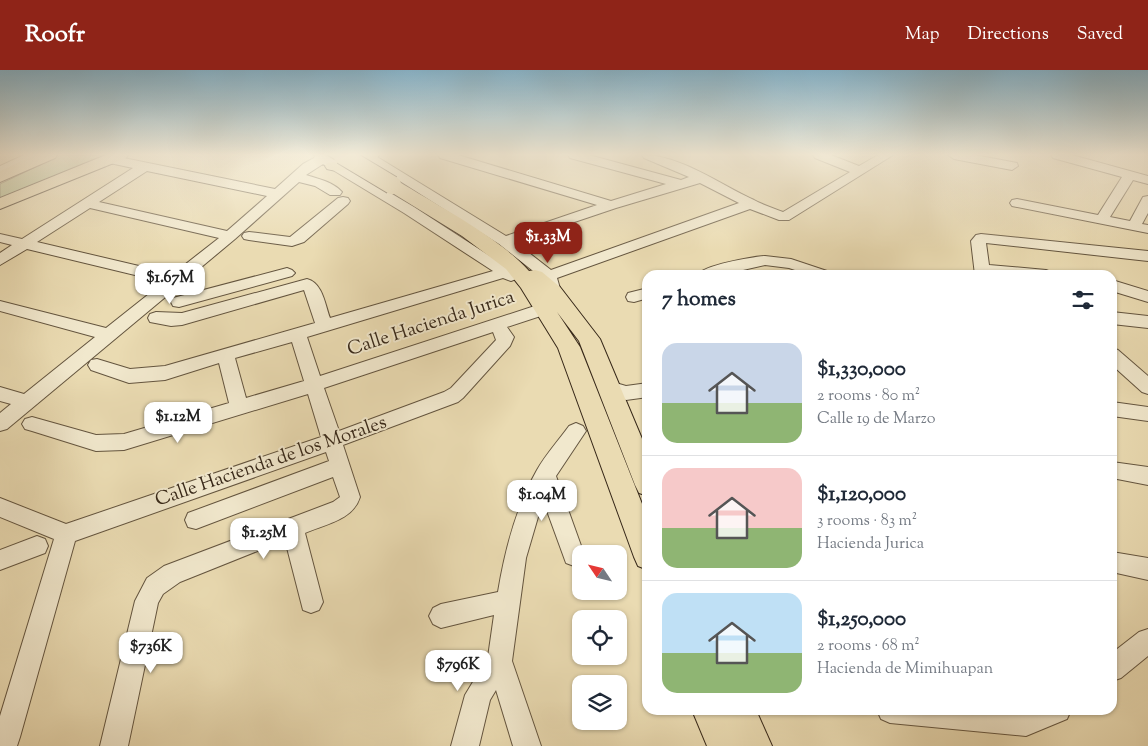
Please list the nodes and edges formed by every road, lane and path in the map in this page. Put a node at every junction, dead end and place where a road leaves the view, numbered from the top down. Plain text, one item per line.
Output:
1 (43, 187) edge
2 (113, 187) edge
3 (243, 187) edge
4 (286, 187) edge
5 (325, 187) edge
6 (381, 187) edge
7 (410, 187) edge
8 (414, 187) edge
9 (549, 187) edge
10 (673, 187) edge
11 (717, 187) edge
12 (834, 187) edge
13 (1123, 187) edge
14 (278, 194) junction
15 (1148, 200) edge
16 (88, 203) junction
17 (1017, 203) dead end
18 (0, 204) edge
19 (750, 204) junction
20 (611, 205) junction
21 (1102, 219) junction
22 (1141, 227) edge
23 (230, 236) junction
24 (249, 236) dead end
25 (0, 238) edge
26 (504, 241) junction
27 (24, 244) junction
28 (1148, 256) edge
29 (0, 260) edge
30 (512, 266) junction
31 (720, 270) edge
32 (812, 270) edge
33 (987, 270) edge
34 (287, 273) dead end
35 (177, 280) junction
36 (1117, 287) edge
37 (547, 293) junction
38 (243, 294) junction
39 (1148, 297) edge
40 (179, 302) dead end
41 (0, 306) edge
42 (156, 318) dead end
43 (1117, 319) edge
44 (1148, 322) edge
45 (496, 324) junction
46 (325, 327) junction
47 (1117, 330) edge
48 (1148, 333) edge
49 (109, 335) junction
50 (298, 335) junction
51 (226, 356) junction
52 (1117, 359) edge
53 (97, 365) dead end
54 (314, 386) junction
55 (1148, 387) edge
56 (609, 388) junction
57 (642, 391) edge
58 (0, 394) edge
59 (26, 402) junction
60 (239, 408) junction
61 (1117, 410) edge
62 (1148, 414) edge
63 (0, 424) edge
64 (32, 424) dead end
65 (576, 431) dead end
66 (331, 442) junction
67 (340, 466) junction
68 (1117, 471) edge
69 (642, 472) edge
70 (545, 475) junction
71 (1148, 476) edge
72 (0, 507) edge
73 (196, 520) dead end
74 (293, 529) junction
75 (66, 534) junction
76 (642, 541) edge
77 (37, 546) dead end
78 (572, 550) edge
79 (0, 560) edge
80 (1117, 563) edge
81 (1148, 569) edge
82 (508, 601) junction
83 (311, 602) dead end
84 (441, 616) dead end
85 (1148, 641) edge
86 (500, 661) junction
87 (1117, 665) edge
88 (711, 715) edge
89 (741, 715) edge
90 (942, 715) edge
91 (1046, 715) edge
92 (2, 746) edge
93 (114, 746) edge
94 (465, 746) edge
95 (527, 746) edge
96 (724, 746) edge
97 (755, 746) edge

1 - 18 main road
2 - 16 street
3 - 14 street
4 - 14 street
5 - 24 street
6 - 30 main road, bridge
7 - 30 main road
8 - 26 street
9 - 20 street
10 - 20 street
11 - 19 street
12 - 19 street
13 - 21 street
14 - 23 street
15 - 22 street
16 - 23 street
16 - 27 street
17 - 21 street
19 - 37 street, Calle Hacienda Jurica
20 - 26 street
21 - 22 street
23 - 35 street
25 - 27 street
26 - 37 street
27 - 29 street
27 - 35 street
28 - 33 street
30 - 37 main road
30 - 46 street
31 - 32 street
34 - 38 street
35 - 49 street
36 - 39 street
37 - 45 street, Calle Hacienda Jurica
37 - 56 main road
37 - 76 main road
38 - 40 street
38 - 42 street
38 - 46 street
41 - 49 street
43 - 44 street
45 - 54 street, Calle Hacienda Jurica
45 - 66 street, Calle Hacienda de los Morales
46 - 50 street
47 - 48 street
49 - 59 street
50 - 51 street
50 - 54 street
51 - 53 street
51 - 60 street
52 - 55 street
54 - 60 street, Calle Hacienda Jurica
54 - 66 street
56 - 57 street
56 - 69 main road
58 - 59 street
59 - 63 street
60 - 64 street, Calle Hacienda Jurica
61 - 62 street
65 - 70 street
66 - 67 street
66 - 75 street, Calle Hacienda de los Morales
67 - 73 street
67 - 74 street
68 - 71 street
70 - 78 street
70 - 82 street
72 - 75 street
74 - 83 street
74 - 93 street
75 - 92 street
77 - 79 street
80 - 81 street
82 - 84 street
82 - 86 street
85 - 87 street
86 - 94 street
86 - 95 street
88 - 96 main road
89 - 97 main road
90 - 91 street

